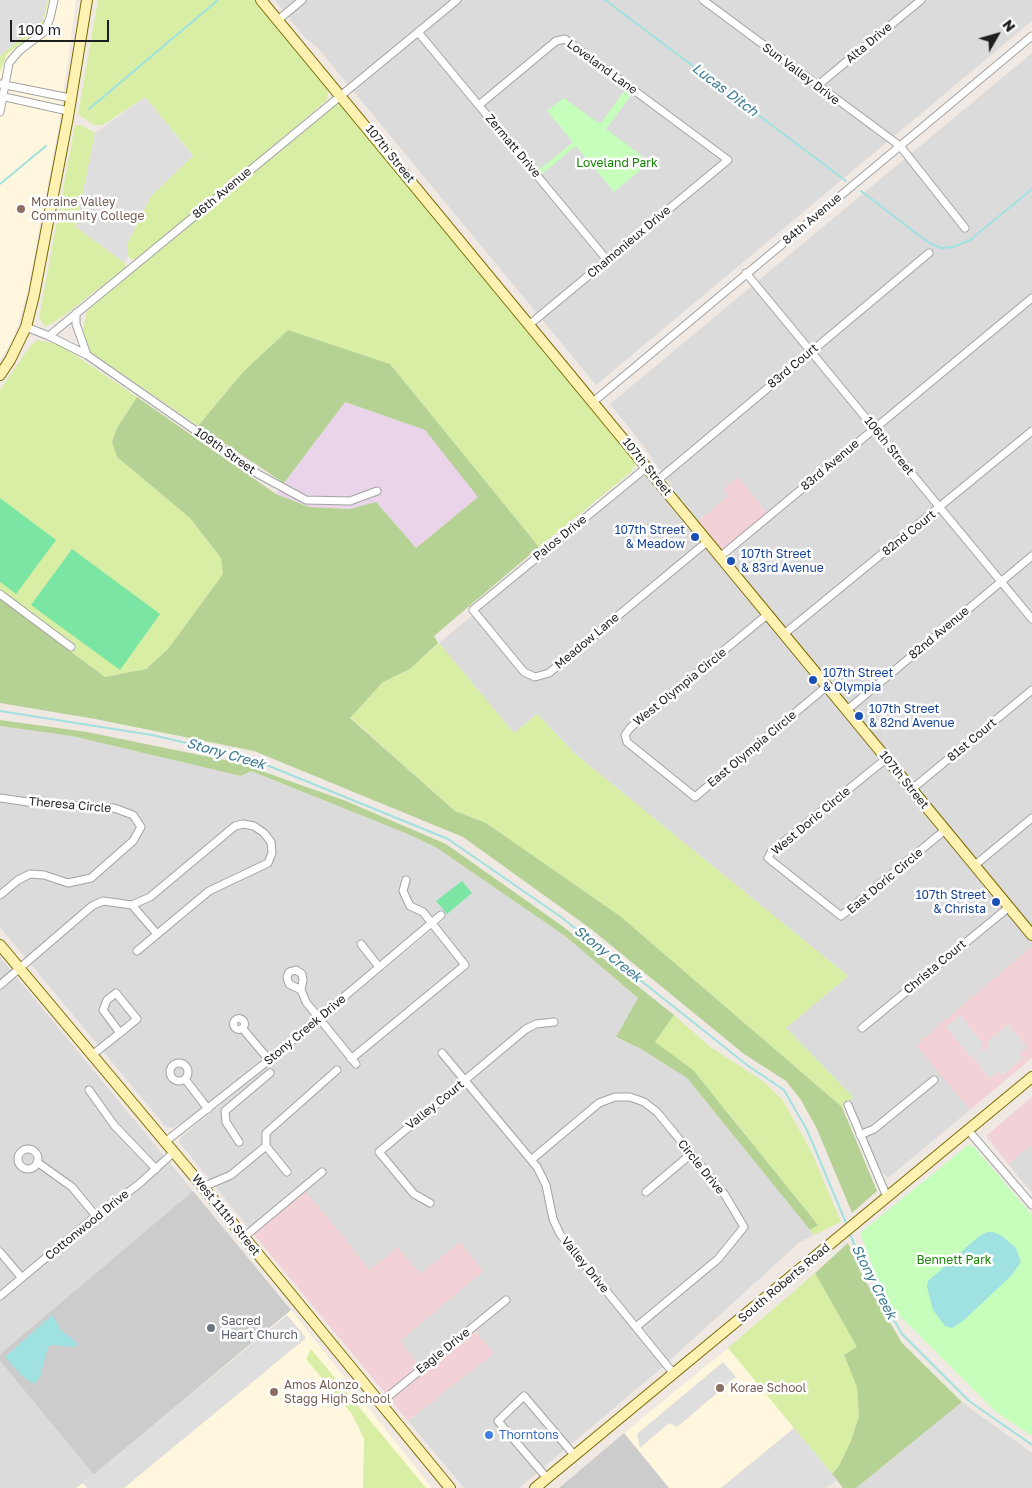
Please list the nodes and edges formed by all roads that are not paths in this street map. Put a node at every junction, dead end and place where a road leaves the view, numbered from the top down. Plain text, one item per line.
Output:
1 (54, 0) edge
2 (87, 0) edge
3 (261, 0) edge
4 (302, 0) edge
5 (457, 0) edge
6 (702, 0) edge
7 (921, 0) edge
8 (278, 20) junction
9 (418, 32) junction
10 (1032, 36) edge
11 (3, 85) edge
12 (817, 86) junction
13 (341, 95) junction
14 (1, 97) edge
15 (70, 98) junction
16 (479, 105) junction
17 (68, 111) junction
18 (0, 112) edge
19 (900, 146) junction
20 (728, 160) joint
21 (965, 228) dead end
22 (929, 253) dead end
23 (608, 260) junction
24 (746, 273) junction
25 (1030, 302) edge
26 (76, 314) junction
27 (530, 324) junction
28 (26, 327) junction
29 (49, 336) junction
30 (810, 351) junction
31 (87, 355) junction
32 (0, 375) edge
33 (593, 402) junction
34 (875, 428) junction
35 (1032, 431) edge
36 (647, 467) junction
37 (658, 480) junction
38 (377, 490) dead end
39 (940, 508) junction
40 (708, 541) junction
41 (721, 556) junction
42 (1032, 556) edge
43 (1000, 582) junction
44 (0, 594) edge
45 (473, 610) joint
46 (768, 614) junction
47 (1032, 619) edge
48 (784, 634) junction
49 (71, 648) dead end
50 (827, 686) junction
51 (1032, 690) edge
52 (847, 710) junction
53 (886, 758) junction
54 (652, 764) joint
55 (912, 789) junction
56 (0, 798) edge
57 (1032, 818) edge
58 (945, 830) junction
59 (975, 865) junction
60 (406, 880) dead end
61 (799, 884) joint
62 (0, 895) edge
63 (132, 904) junction
64 (1009, 907) junction
65 (441, 915) dead end
66 (431, 924) junction
67 (157, 934) junction
68 (1032, 935) edge
69 (362, 944) dead end
70 (0, 945) edge
71 (137, 951) dead end
72 (379, 967) junction
73 (20, 969) junction
74 (0, 985) edge
75 (301, 990) dead end
76 (318, 1018) junction
77 (554, 1022) dead end
78 (862, 1028) dead end
79 (243, 1029) dead end
80 (120, 1033) junction
81 (442, 1053) dead end
82 (92, 1055) junction
83 (269, 1060) junction
84 (337, 1070) dead end
85 (270, 1073) dead end
86 (1032, 1077) edge
87 (185, 1079) dead end
88 (934, 1080) dead end
89 (465, 1081) junction
90 (240, 1084) junction
91 (89, 1090) dead end
92 (246, 1092) junction
93 (848, 1105) dead end
94 (208, 1109) junction
95 (968, 1130) junction
96 (860, 1135) junction
97 (165, 1142) junction
98 (239, 1142) dead end
99 (266, 1146) junction
100 (174, 1152) junction
101 (691, 1154) junction
102 (531, 1160) junction
103 (37, 1162) dead end
104 (156, 1170) junction
105 (288, 1172) dead end
106 (322, 1172) dead end
107 (203, 1187) junction
108 (646, 1192) dead end
109 (887, 1197) junction
110 (430, 1203) dead end
111 (1032, 1205) edge
112 (96, 1216) junction
113 (244, 1237) junction
114 (0, 1252) edge
115 (22, 1278) junction
116 (0, 1296) edge
117 (506, 1300) dead end
118 (636, 1327) junction
119 (674, 1374) junction
120 (380, 1403) junction
121 (575, 1456) junction
122 (547, 1478) junction
123 (450, 1488) edge
124 (535, 1488) edge

1 - 11 street
2 - 15 street
3 - 8 street, 107th Street
4 - 8 street
5 - 9 street, 86th Avenue
6 - 12 street, Sun Valley Drive
7 - 12 street, Alta Drive
8 - 13 street, 107th Street
9 - 13 street, 86th Avenue
9 - 16 street, Zermatt Drive
10 - 19 street, 84th Avenue
11 - 14 street
11 - 15 street
12 - 19 street, Sun Valley Drive
13 - 26 street, 86th Avenue
13 - 27 street, 107th Street
14 - 17 street
14 - 18 street
15 - 17 street
16 - 20 street, Loveland Lane
16 - 23 street, Zermatt Drive
17 - 28 street
19 - 21 street, Sun Valley Drive
19 - 24 street, 84th Avenue
20 - 23 street, Chamonieux Drive
22 - 30 street, 83rd Court
23 - 27 street, Chamonieux Drive
24 - 30 street, 106th Street
24 - 33 street, 84th Avenue
25 - 34 street, 83rd Avenue
26 - 29 street, 86th Avenue
26 - 31 street
27 - 33 street, 107th Street
28 - 29 street
28 - 32 street
29 - 31 street, 109th Street
30 - 34 street, 106th Street
30 - 37 street, 83rd Court
31 - 38 street, 109th Street
33 - 36 street, 107th Street
34 - 39 street, 106th Street
34 - 41 street, 83rd Avenue
35 - 39 street, 82nd Court
36 - 37 street, 107th Street
36 - 45 street, Palos Drive
37 - 40 street, 107th Street
39 - 43 street, 106th Street
39 - 48 street, 82nd Court
40 - 41 street, 107th Street
40 - 45 street, Meadow Lane
41 - 46 street, 107th Street
42 - 43 street, 82nd Avenue
43 - 47 street, 106th Street
43 - 52 street, 82nd Avenue
44 - 49 street
46 - 48 street, 107th Street
46 - 54 street, West Olympia Circle
48 - 50 street, 107th Street
50 - 52 street, 107th Street
50 - 54 street, East Olympia Circle
51 - 55 street, 81st Court
52 - 53 street, 107th Street
53 - 55 street, 107th Street
53 - 61 street, West Doric Circle
55 - 58 street, 107th Street
56 - 62 street, Theresa Circle
57 - 59 street
58 - 59 street, 107th Street
58 - 61 street, East Doric Circle
59 - 64 street, 107th Street
60 - 66 street
63 - 67 street
63 - 67 street
63 - 73 street
64 - 68 street, 107th Street
64 - 78 street, Christa Court
65 - 66 street, Stony Creek Drive
66 - 72 street, Stony Creek Drive
66 - 76 street
67 - 71 street
69 - 72 street
70 - 73 street, West 111th Street
72 - 76 street, Stony Creek Drive
73 - 74 street
73 - 82 street, West 111th Street
75 - 76 street
76 - 83 street, Stony Creek Drive
77 - 89 street, Valley Court
79 - 83 street
80 - 80 street
80 - 82 street
81 - 89 street, Valley Drive
82 - 97 street, West 111th Street
83 - 90 street, Stony Creek Drive
84 - 99 street
85 - 92 street
86 - 95 street, South Roberts Road
87 - 94 street
88 - 96 street
89 - 102 street, Valley Drive
89 - 110 street, Valley Court
90 - 92 street
90 - 94 street, Stony Creek Drive
91 - 104 street
92 - 98 street
93 - 96 street
94 - 97 street, Stony Creek Drive
95 - 109 street, South Roberts Road
95 - 111 street
96 - 109 street
97 - 100 street, West 111th Street
99 - 105 street
99 - 107 street
100 - 104 street, Cottonwood Drive
100 - 107 street, West 111th Street
101 - 102 street, Circle Drive
101 - 108 street
101 - 118 street, Circle Drive
102 - 118 street, Valley Drive
103 - 112 street
104 - 112 street, Cottonwood Drive
106 - 113 street
107 - 113 street, West 111th Street
109 - 119 street, South Roberts Road
112 - 115 street, Cottonwood Drive
113 - 120 street, West 111th Street
114 - 115 street
115 - 116 street, Cottonwood Drive
117 - 120 street, Eagle Drive
118 - 119 street, Valley Drive
119 - 121 street, South Roberts Road
120 - 123 street, West 111th Street
121 - 122 street, South Roberts Road
121 - 122 street
122 - 124 street, South Roberts Road

